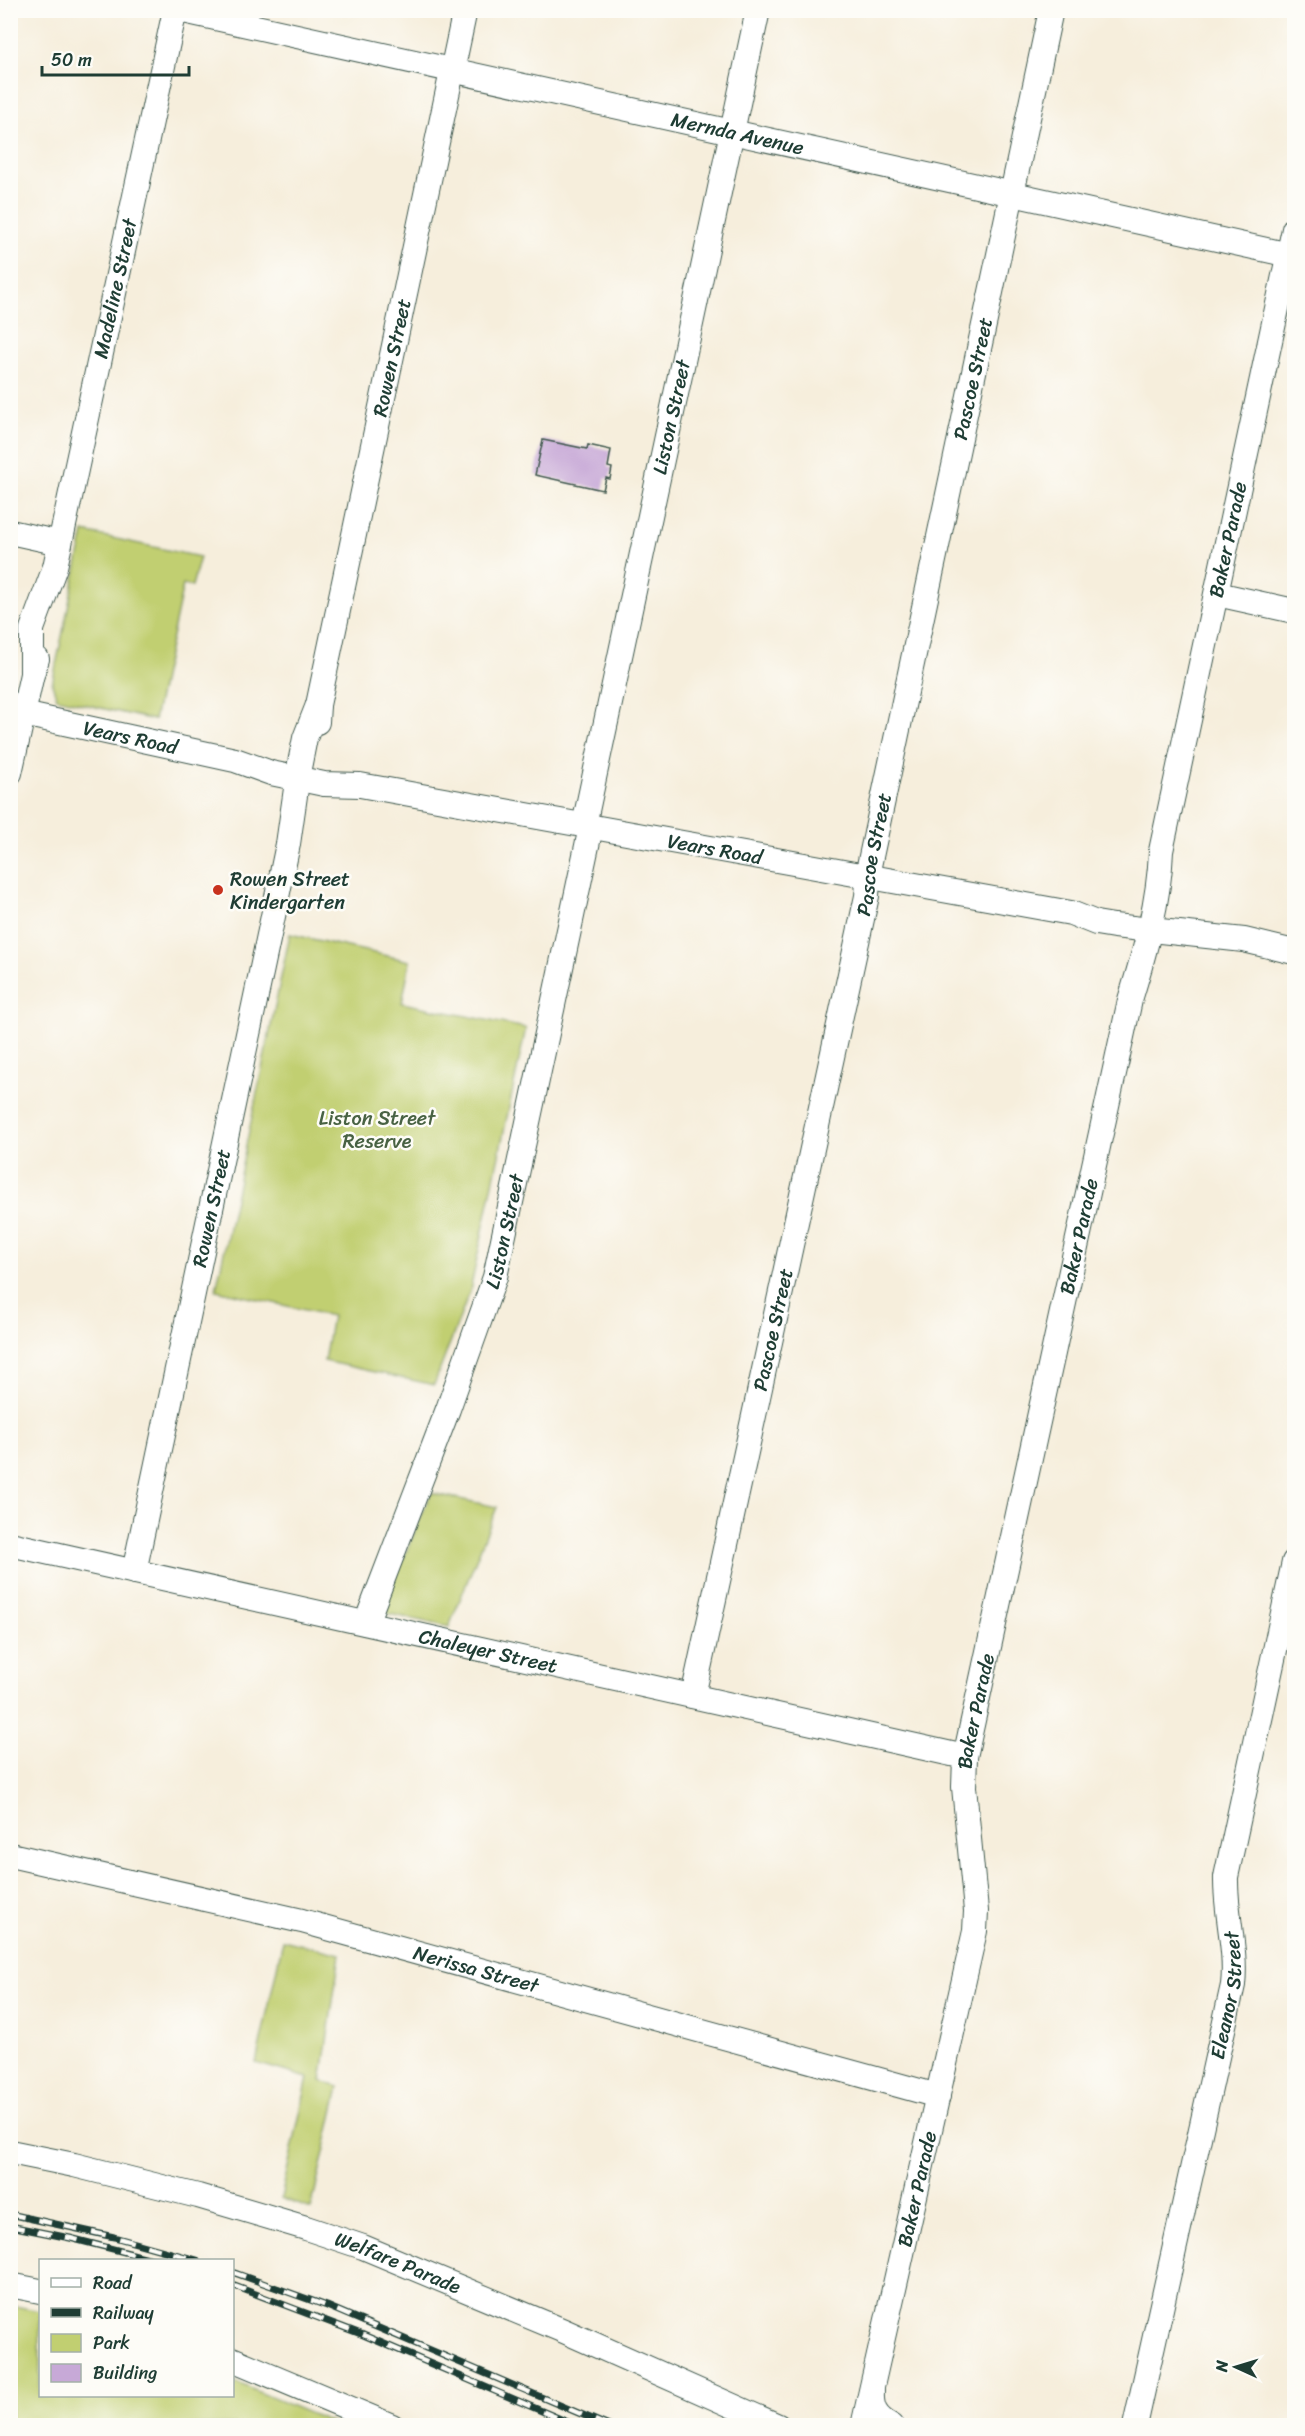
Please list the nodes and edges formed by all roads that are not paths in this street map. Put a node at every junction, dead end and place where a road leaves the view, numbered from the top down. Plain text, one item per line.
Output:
1 (177, 10) edge
2 (465, 10) edge
3 (758, 10) edge
4 (1051, 10) edge
5 (452, 71) junction
6 (732, 132) junction
7 (1012, 193) junction
8 (1294, 230) edge
9 (1292, 255) edge
10 (10, 532) edge
11 (60, 543) junction
12 (1217, 594) junction
13 (1294, 611) edge
14 (23, 714) junction
15 (10, 773) edge
16 (303, 774) junction
17 (588, 826) junction
18 (869, 876) junction
19 (1146, 922) junction
20 (1294, 952) edge
21 (10, 1544) edge
22 (1294, 1562) edge
23 (134, 1572) junction
24 (366, 1623) junction
25 (693, 1696) junction
26 (965, 1757) junction
27 (10, 1855) edge
28 (938, 2096) junction
29 (10, 2152) edge
30 (10, 2285) edge
31 (39, 2291) edge
32 (234, 2360) edge
33 (872, 2387) junction
34 (773, 2423) edge
35 (392, 2426) edge
36 (792, 2426) edge
37 (863, 2426) edge
38 (892, 2426) edge
39 (1135, 2426) edge

1 - 5 street, Mernda Avenue
1 - 11 street, Madeline Street
2 - 5 street, Rowen Street
3 - 6 street, Liston Street
4 - 7 street, Pascoe Street
5 - 6 street, Mernda Avenue
5 - 16 street, Rowen Street
6 - 7 street, Mernda Avenue
6 - 17 street, Liston Street
7 - 9 street, Mernda Avenue
7 - 18 street, Pascoe Street
8 - 9 street, Baker Parade
9 - 12 street, Baker Parade
10 - 11 street
11 - 14 street, Madeline Street
12 - 13 street
12 - 19 street, Baker Parade
14 - 15 street, Madeline Street
14 - 16 street, Vears Road
16 - 17 street, Vears Road
16 - 23 street, Rowen Street
17 - 18 street, Vears Road
17 - 24 street, Liston Street
18 - 19 street, Vears Road
18 - 25 street, Pascoe Street
19 - 20 street, Vears Road
19 - 26 street, Baker Parade
21 - 23 street, Chaleyer Street
22 - 39 street, Eleanor Street
23 - 24 street, Chaleyer Street
24 - 25 street, Chaleyer Street
25 - 26 street, Chaleyer Street
26 - 28 street, Baker Parade
27 - 28 street, Nerissa Street
28 - 33 street, Baker Parade
29 - 34 street, Welfare Parade
30 - 31 street
32 - 35 street
33 - 37 street, Baker Parade
33 - 38 street
34 - 36 street, Welfare Parade

